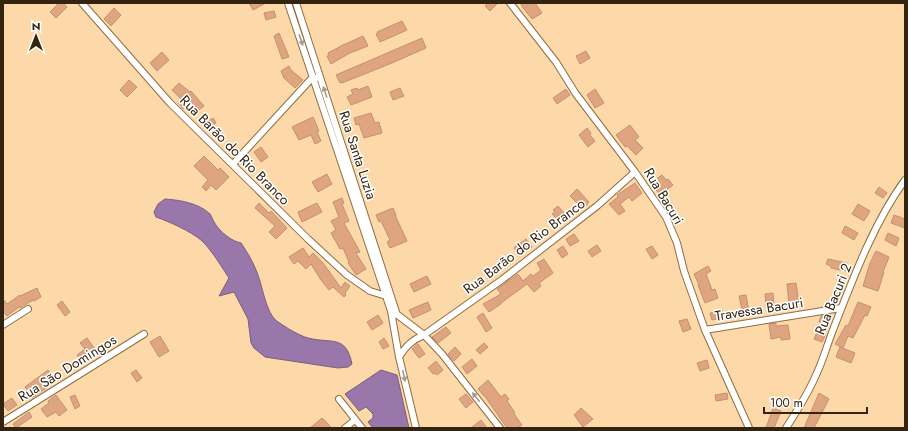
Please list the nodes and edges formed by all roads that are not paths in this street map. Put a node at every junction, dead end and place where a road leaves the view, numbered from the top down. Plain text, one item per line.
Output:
1 (82, 3) edge
2 (288, 3) edge
3 (296, 3) edge
4 (510, 3) edge
5 (313, 77) junction
6 (320, 79) junction
7 (233, 164) junction
8 (636, 172) junction
9 (905, 180) edge
10 (386, 296) junction
11 (841, 308) junction
12 (28, 309) dead end
13 (391, 311) junction
14 (398, 315) junction
15 (3, 325) edge
16 (705, 330) junction
17 (144, 334) dead end
18 (424, 335) junction
19 (399, 357) junction
20 (339, 400) dead end
21 (355, 420) junction
22 (3, 421) edge
23 (9, 428) edge
24 (345, 428) edge
25 (362, 428) edge
26 (416, 428) edge
27 (500, 428) edge
28 (749, 428) edge
29 (786, 428) edge

1 - 7 street, Rua Barão do Rio Branco
2 -> 5 street, Rua Santa Luzia
3 - 6 street, Rua Santa Luzia
4 - 8 street, Rua Bacuri
5 - 6 street
5 - 7 street
5 - 10 street, Rua Santa Luzia
14 -> 6 street, Rua Santa Luzia
7 - 10 street, Rua Barão do Rio Branco
8 - 16 street, Rua Bacuri
8 - 18 street, Rua Barão do Rio Branco
9 - 11 street, Rua Bacuri 2
10 - 13 street, Rua Santa Luzia
11 - 16 street, Travessa Bacuri
11 - 29 street, Rua Bacuri 2
12 - 15 street
13 - 14 street
13 - 19 street, Rua Santa Luzia
14 - 18 street
16 - 28 street, Rua Bacuri
17 - 22 street, Rua São Domingos
18 - 19 street, Rua Barão do Rio Branco
27 -> 18 street
19 -> 26 street, Rua Santa Luzia
20 - 21 street
21 - 24 street
21 - 25 street
22 - 23 street

